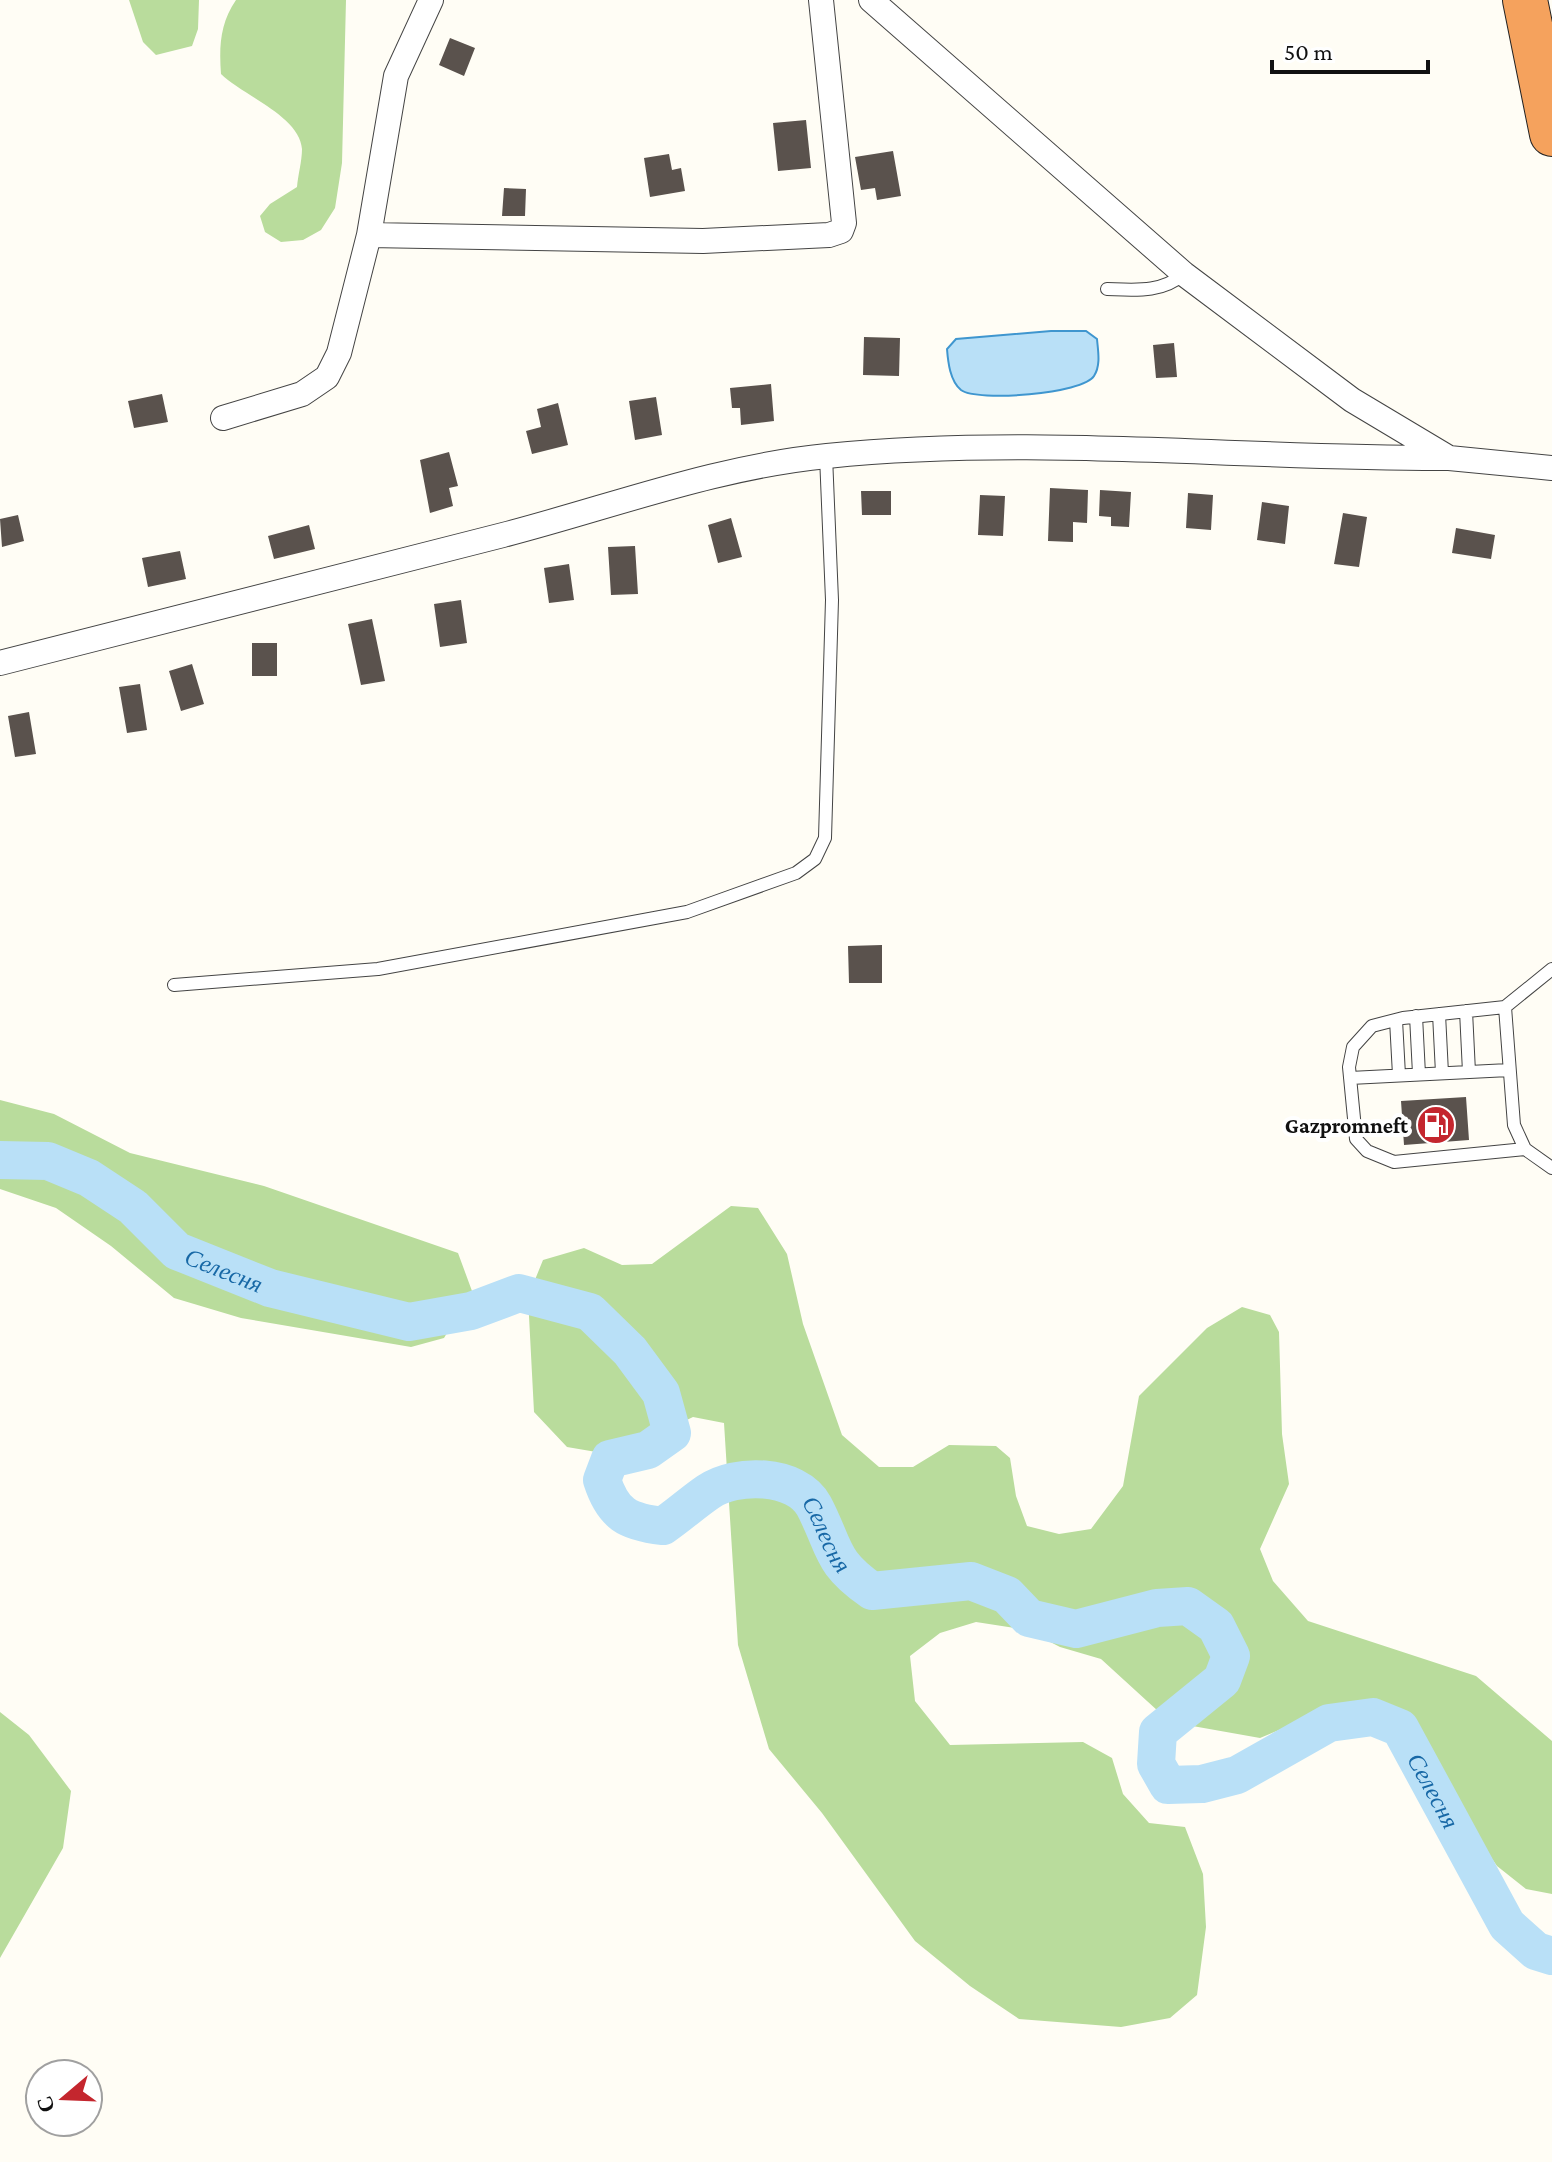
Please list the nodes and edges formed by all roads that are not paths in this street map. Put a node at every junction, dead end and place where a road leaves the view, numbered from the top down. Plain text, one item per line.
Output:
1 (431, 0) edge
2 (821, 0) edge
3 (871, 0) edge
4 (1525, 0) edge
5 (1552, 134) edge
6 (369, 235) junction
7 (1184, 274) junction
8 (1107, 289) dead end
9 (223, 418) dead end
10 (826, 456) junction
11 (1449, 458) junction
12 (1552, 468) edge
13 (0, 663) edge
14 (1552, 969) edge
15 (174, 985) dead end
16 (1505, 1007) junction
17 (1466, 1011) junction
18 (1439, 1014) junction
19 (1416, 1016) junction
20 (1396, 1020) junction
21 (1509, 1070) junction
22 (1469, 1072) junction
23 (1442, 1073) junction
24 (1419, 1074) junction
25 (1399, 1075) junction
26 (1350, 1078) junction
27 (1525, 1149) junction
28 (1552, 1168) edge

1 - 6 street
2 - 6 street
3 - 7 street
4 - 5 highway
6 - 9 street
7 - 8 lane
7 - 11 street
10 - 11 street
10 - 13 street
10 - 15 lane
11 - 12 street
14 - 16 lane
16 - 17 lane
16 - 21 lane
17 - 18 lane
17 - 22 lane
18 - 19 lane
18 - 23 lane
19 - 20 lane
19 - 24 lane
20 - 25 lane
20 - 26 lane
21 - 22 lane
21 - 27 lane
22 - 23 lane
23 - 24 lane
24 - 25 lane
25 - 26 lane
26 - 27 lane
27 - 28 lane

